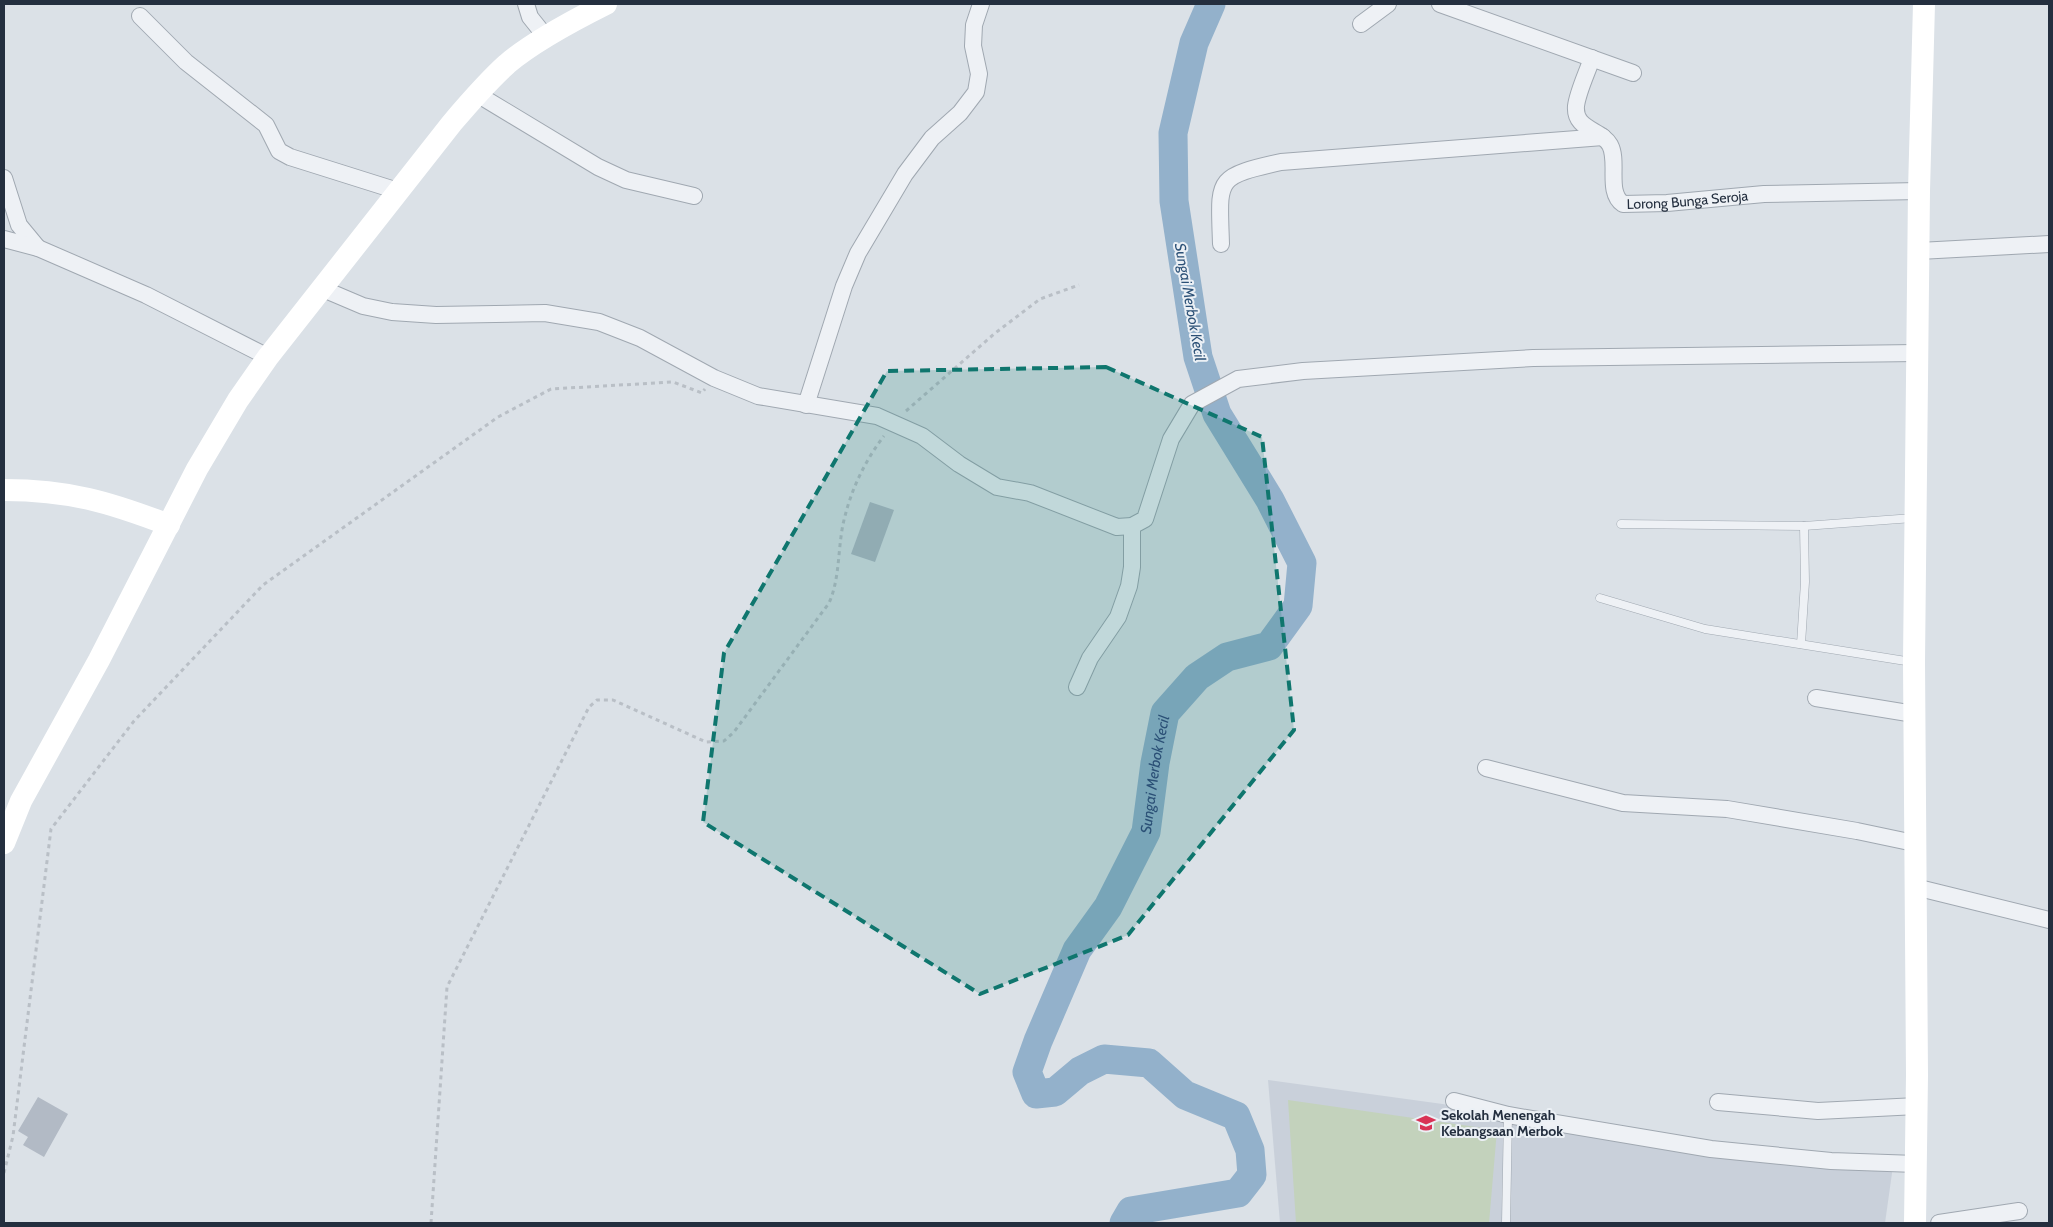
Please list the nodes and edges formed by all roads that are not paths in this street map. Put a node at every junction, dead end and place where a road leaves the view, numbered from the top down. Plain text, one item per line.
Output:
1 (526, 4) edge
2 (606, 4) edge
3 (981, 4) edge
4 (1388, 4) edge
5 (1440, 4) edge
6 (1924, 4) edge
7 (140, 16) dead end
8 (1361, 24) dead end
9 (546, 37) junction
10 (1592, 58) junction
11 (1633, 73) dead end
12 (477, 94) junction
13 (1603, 137) junction
14 (4, 178) edge
15 (398, 191) junction
16 (1919, 191) junction
17 (694, 196) dead end
18 (4, 239) edge
19 (1221, 244) dead end
20 (2049, 244) edge
21 (38, 248) junction
22 (1918, 251) junction
23 (323, 289) junction
24 (1917, 353) junction
25 (268, 357) junction
26 (806, 405) junction
27 (4, 490) edge
28 (1916, 518) junction
29 (1621, 524) dead end
30 (169, 525) junction
31 (1132, 526) junction
32 (1804, 526) junction
33 (1600, 598) dead end
34 (1801, 644) junction
35 (1914, 662) junction
36 (1077, 688) dead end
37 (1816, 698) dead end
38 (1914, 714) junction
39 (1486, 768) dead end
40 (4, 843) edge
41 (1914, 843) junction
42 (1915, 887) junction
43 (2049, 920) edge
44 (1454, 1101) dead end
45 (1718, 1102) dead end
46 (1917, 1106) junction
47 (1508, 1115) junction
48 (1916, 1164) junction
49 (2019, 1211) dead end
50 (1506, 1223) edge
51 (1915, 1223) edge
52 (1939, 1223) edge

1 - 9 street
2 - 9 street
3 - 26 street
4 - 8 street
5 - 10 street
6 - 16 street
7 - 15 street
9 - 12 street
10 - 11 street
10 - 13 street
12 - 15 street
12 - 17 street
13 - 16 street, Lorong Bunga Seroja
13 - 19 street
14 - 21 street
15 - 23 street
16 - 22 street
18 - 21 street
20 - 22 street
21 - 25 street
22 - 24 street
23 - 25 street
23 - 26 street
24 - 28 street
24 - 31 street
25 - 30 street
26 - 31 street
27 - 30 street
28 - 32 lane
28 - 35 street
29 - 32 lane
30 - 40 street
31 - 36 street
32 - 34 lane
33 - 34 lane
34 - 35 lane
35 - 38 street
37 - 38 street
38 - 41 street
39 - 41 street
41 - 42 street
42 - 43 street
42 - 46 street
44 - 47 street
45 - 46 street
46 - 48 street
47 - 48 street
47 - 50 lane
48 - 51 street
49 - 52 street

